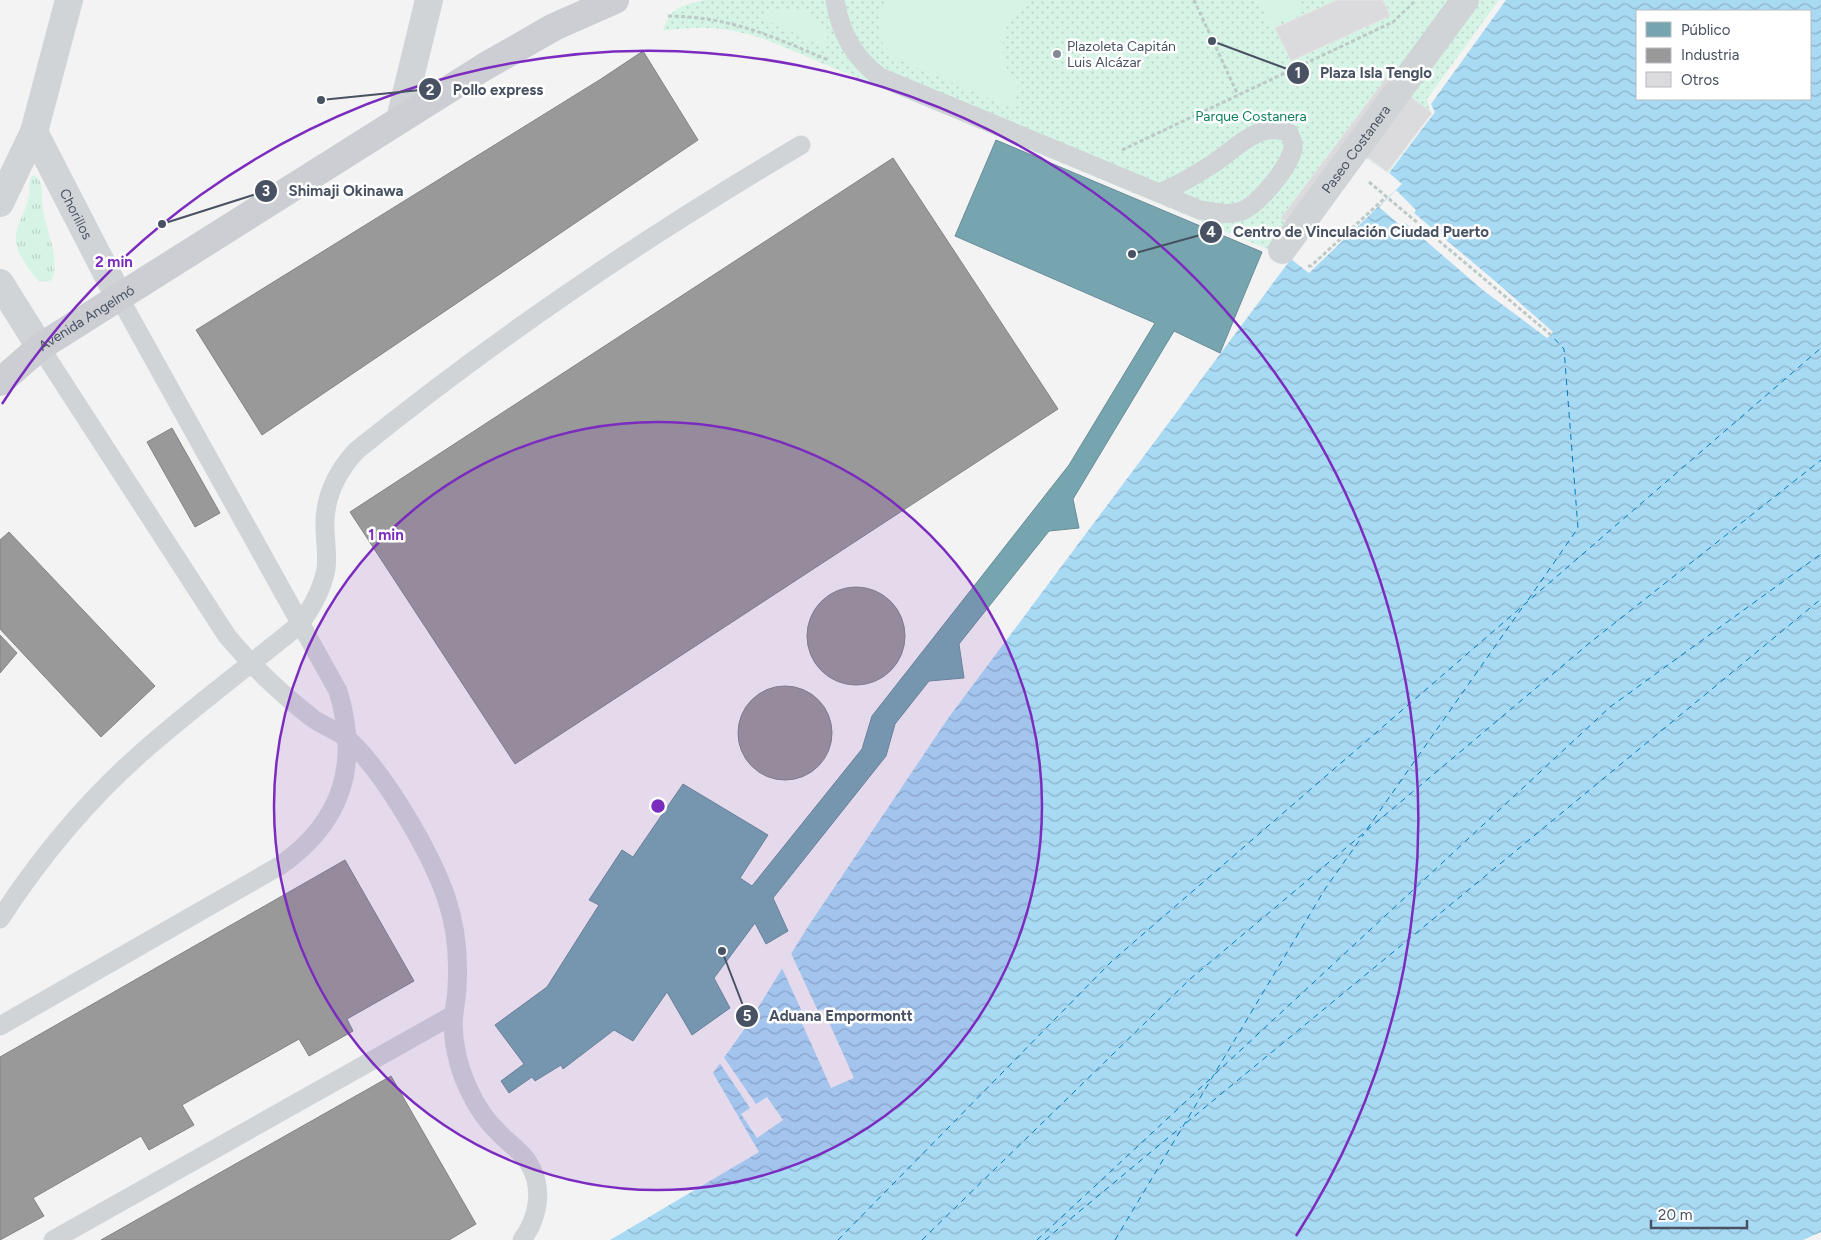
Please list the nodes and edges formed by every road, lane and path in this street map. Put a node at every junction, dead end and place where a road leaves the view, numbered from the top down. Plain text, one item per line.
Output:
1 (69, 0) edge
2 (429, 0) edge
3 (615, 0) edge
4 (834, 0) edge
5 (1194, 0) edge
6 (1416, 0) edge
7 (1466, 0) edge
8 (1238, 95) junction
9 (400, 119) junction
10 (34, 132) junction
11 (800, 145) dead end
12 (1090, 164) junction
13 (1364, 178) dead end
14 (1159, 193) junction
15 (0, 203) edge
16 (1282, 250) dead end
17 (0, 283) edge
18 (119, 297) junction
19 (1551, 335) dead end
20 (40, 347) junction
21 (0, 382) edge
22 (299, 624) junction
23 (251, 664) junction
24 (349, 740) junction
25 (0, 919) edge
26 (453, 1015) junction
27 (0, 1026) edge
28 (53, 1240) edge
29 (522, 1240) edge

1 - 10 street
2 - 9 street
3 - 9 main road, Avenida Angelmó
4 - 12 lane
5 - 8 path
6 - 8 path
7 - 16 street, Paseo Costanera
8 - 12 path
9 - 18 main road, Avenida Angelmó
10 - 15 street
10 - 18 street, Chorillos
11 - 22 lane
12 - 14 lane
13 - 19 path
14 - 14 lane
17 - 20 street
18 - 20 main road, Avenida Angelmó
18 - 22 lane
20 - 21 main road, Avenida Angelmó
20 - 23 lane
22 - 23 lane
22 - 24 lane
23 - 24 lane
23 - 25 lane
24 - 26 lane
24 - 27 lane
26 - 28 lane
26 - 29 lane

